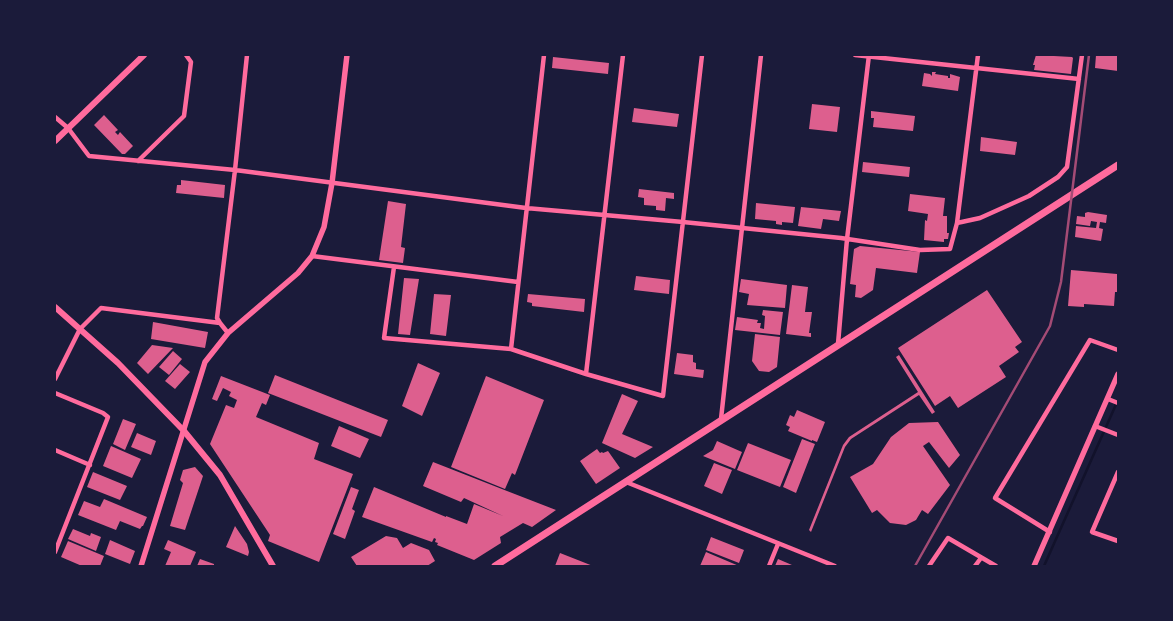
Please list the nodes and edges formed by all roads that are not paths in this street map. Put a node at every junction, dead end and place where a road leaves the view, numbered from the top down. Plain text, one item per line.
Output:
1 (144, 55) edge
2 (186, 55) edge
3 (247, 55) edge
4 (347, 55) edge
5 (544, 55) edge
6 (623, 55) edge
7 (702, 55) edge
8 (761, 55) edge
9 (855, 55) edge
10 (978, 55) edge
11 (1082, 55) edge
12 (869, 56) edge
13 (976, 69) junction
14 (1080, 79) junction
15 (55, 117) edge
16 (68, 128) junction
17 (55, 140) edge
18 (138, 161) junction
19 (1118, 165) edge
20 (235, 170) junction
21 (332, 183) junction
22 (526, 208) junction
23 (604, 215) junction
24 (683, 222) junction
25 (957, 223) junction
26 (742, 228) junction
27 (847, 239) junction
28 (312, 256) junction
29 (394, 267) junction
30 (518, 282) junction
31 (55, 307) edge
32 (220, 323) junction
33 (80, 329) junction
34 (228, 333) junction
35 (838, 344) junction
36 (511, 349) junction
37 (1118, 350) edge
38 (586, 374) junction
39 (1118, 374) edge
40 (55, 379) edge
41 (55, 393) edge
42 (1113, 401) edge
43 (721, 419) junction
44 (1098, 427) junction
45 (184, 431) junction
46 (1118, 435) edge
47 (55, 450) edge
48 (90, 465) junction
49 (1118, 472) edge
50 (626, 482) junction
51 (1115, 486) edge
52 (1050, 532) junction
53 (1118, 541) edge
54 (778, 544) junction
55 (55, 552) edge
56 (981, 558) junction
57 (141, 566) edge
58 (273, 566) edge
59 (495, 566) edge
60 (769, 566) edge
61 (834, 566) edge
62 (929, 566) edge
63 (975, 566) edge
64 (996, 566) edge
65 (1034, 566) edge

1 - 16 main road
2 - 18 street
3 - 20 street
4 - 21 street
5 - 22 street
6 - 23 street
7 - 24 street
8 - 26 street
9 - 12 street
10 - 13 street
11 - 14 street
12 - 13 street
12 - 27 street
13 - 14 street
13 - 25 street
14 - 25 street
15 - 16 street
16 - 17 main road
16 - 18 street
18 - 20 street
19 - 35 highway
20 - 21 street
20 - 32 street
21 - 22 street
21 - 28 street
22 - 23 street
22 - 30 street
23 - 24 street
23 - 38 street
24 - 26 street
24 - 38 street
25 - 27 street
26 - 27 street
26 - 43 street
27 - 35 street
28 - 29 street
28 - 34 street
29 - 30 street
29 - 36 street
30 - 36 street
31 - 33 main road
32 - 33 street
32 - 34 street
33 - 40 street
33 - 45 main road
34 - 45 street
35 - 43 highway
36 - 38 street
37 - 52 street
39 - 42 street
41 - 48 street
42 - 44 street
43 - 50 highway
44 - 46 street
44 - 52 street
45 - 57 street
45 - 58 main road
47 - 48 street
48 - 55 street
49 - 51 street
50 - 54 street
50 - 59 highway
51 - 53 street
52 - 65 street
54 - 60 street
54 - 61 street
56 - 62 street
56 - 63 street
56 - 64 street

